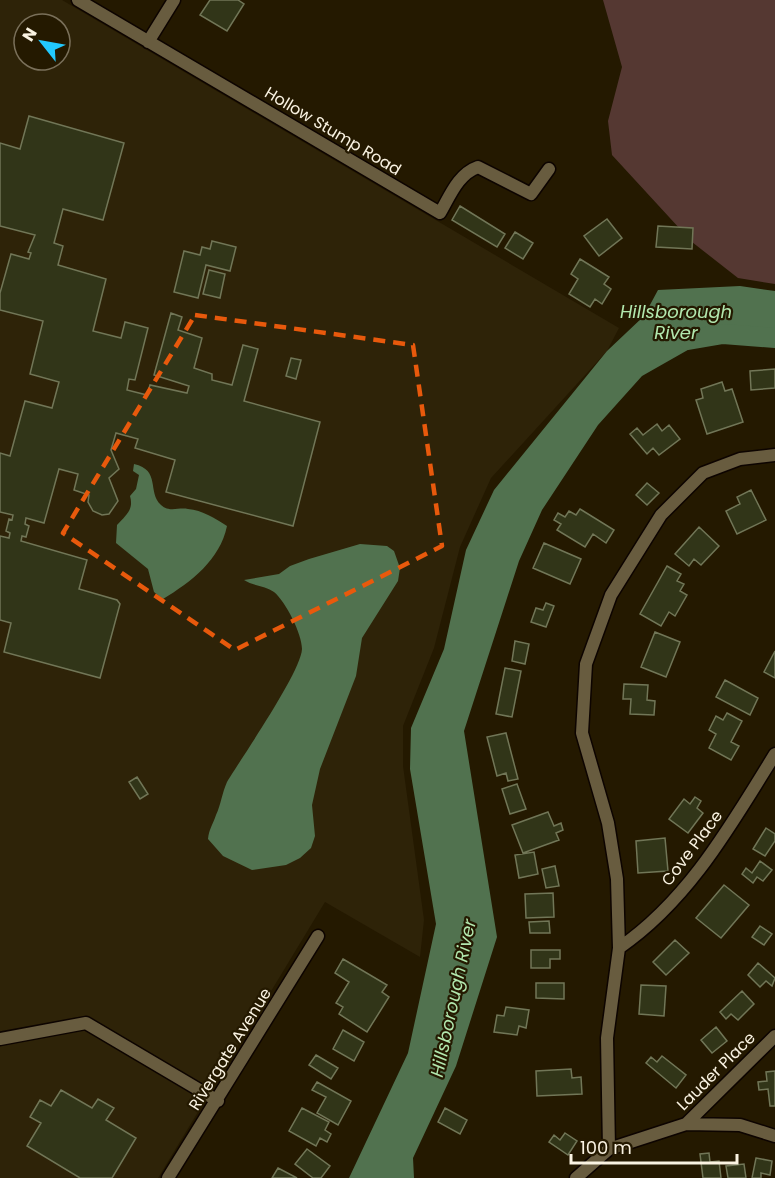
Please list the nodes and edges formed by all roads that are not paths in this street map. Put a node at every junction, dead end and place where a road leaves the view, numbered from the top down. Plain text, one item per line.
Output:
1 (78, 0) edge
2 (174, 0) edge
3 (148, 42) junction
4 (549, 169) dead end
5 (775, 455) edge
6 (775, 754) edge
7 (318, 936) dead end
8 (619, 948) junction
9 (775, 1036) edge
10 (0, 1040) edge
11 (218, 1101) junction
12 (686, 1124) junction
13 (775, 1136) edge
14 (609, 1149) junction
15 (168, 1178) edge
16 (576, 1178) edge

1 - 3 street, Hollow Stump Road
2 - 3 street
3 - 4 street, Hollow Stump Road
5 - 8 street
6 - 8 street, Cove Place
7 - 11 street, Rivergate Avenue
8 - 14 street
9 - 12 street, Lauder Place
10 - 11 street
11 - 15 street, Rivergate Avenue
12 - 13 street
12 - 14 street, Lauder Place
14 - 16 street

